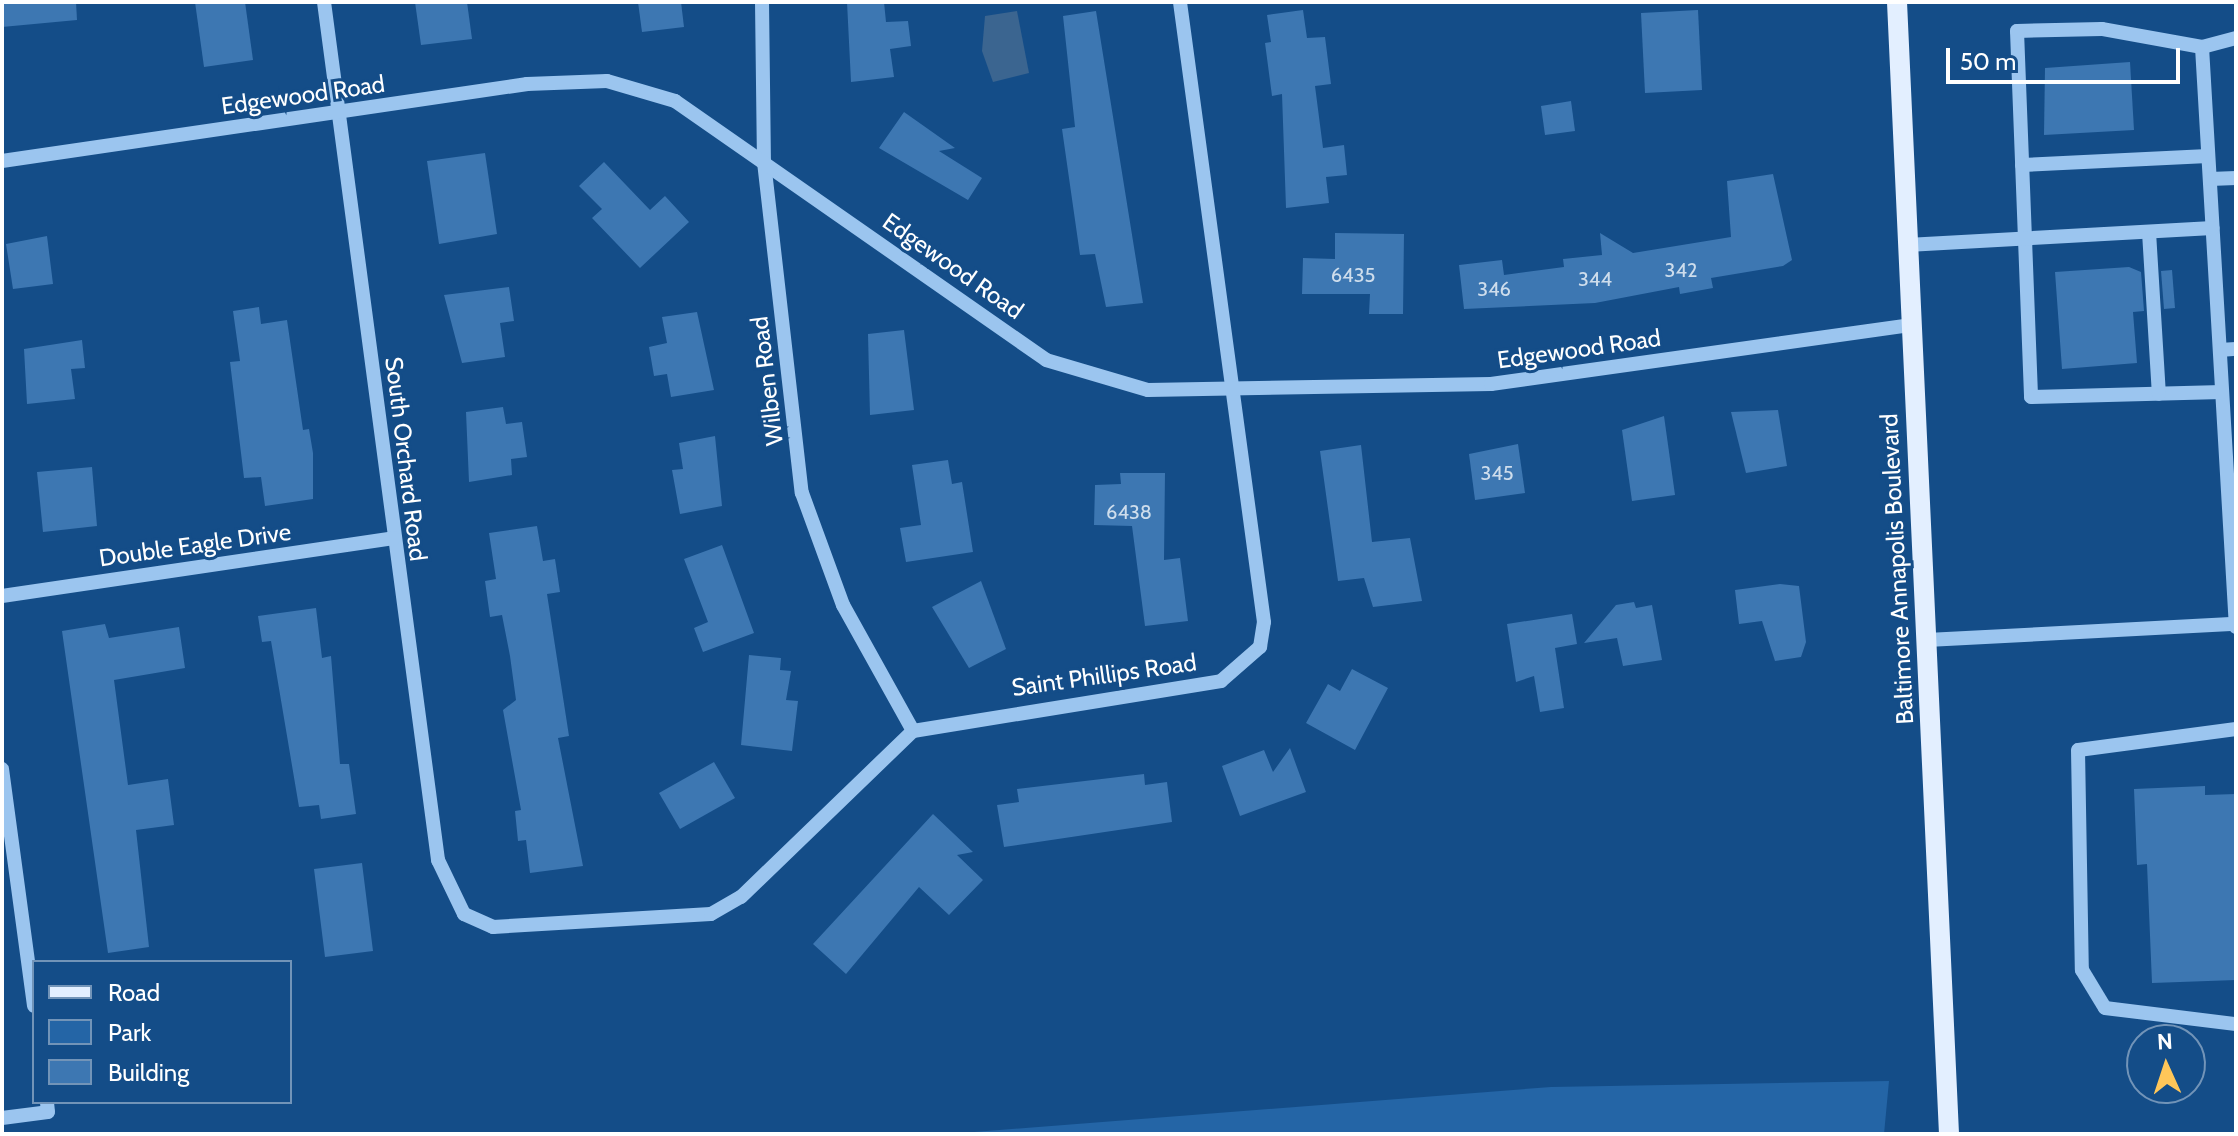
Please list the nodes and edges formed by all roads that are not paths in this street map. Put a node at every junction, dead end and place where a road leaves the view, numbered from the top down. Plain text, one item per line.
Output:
1 (324, 2) edge
2 (762, 2) edge
3 (1180, 2) edge
4 (1897, 2) edge
5 (2236, 38) edge
6 (2202, 47) junction
7 (339, 112) junction
8 (2208, 156) junction
9 (2, 161) edge
10 (764, 162) junction
11 (2022, 165) junction
12 (2236, 178) edge
13 (2210, 179) junction
14 (2213, 228) junction
15 (2149, 232) junction
16 (2025, 239) junction
17 (1907, 245) junction
18 (1910, 325) junction
19 (2236, 349) edge
20 (2220, 350) junction
21 (1233, 388) junction
22 (2222, 392) junction
23 (2159, 394) junction
24 (394, 538) junction
25 (2, 596) edge
26 (2236, 625) edge
27 (1927, 640) junction
28 (2236, 729) edge
29 (913, 731) junction
30 (2, 769) edge
31 (32, 991) edge
32 (2236, 1024) edge
33 (48, 1107) edge
34 (2, 1118) edge
35 (1949, 1134) edge

1 - 7 street, South Orchard Road
2 - 10 street, Wilben Road
3 - 21 street, Saint Phillips Road
4 - 17 main road, Baltimore Annapolis Boulevard
5 - 6 street
6 - 8 street
6 - 11 street
7 - 9 street, Edgewood Road
7 - 10 street, Edgewood Road
7 - 24 street, South Orchard Road
8 - 11 street
8 - 13 street
10 - 21 street, Edgewood Road
10 - 29 street, Wilben Road
11 - 16 street
12 - 13 street
13 - 14 street
14 - 15 street
14 - 20 street
15 - 16 street
15 - 23 street
16 - 17 street
16 - 23 street
17 - 18 main road, Baltimore Annapolis Boulevard
18 - 21 street, Edgewood Road
18 - 27 main road, Baltimore Annapolis Boulevard
19 - 20 street
20 - 22 street
21 - 29 street, Saint Phillips Road
22 - 23 street
22 - 26 street
24 - 25 street, Double Eagle Drive
24 - 29 street, South Orchard Road
26 - 27 street
27 - 35 main road, Baltimore Annapolis Boulevard
28 - 32 street
30 - 31 street
33 - 34 street

